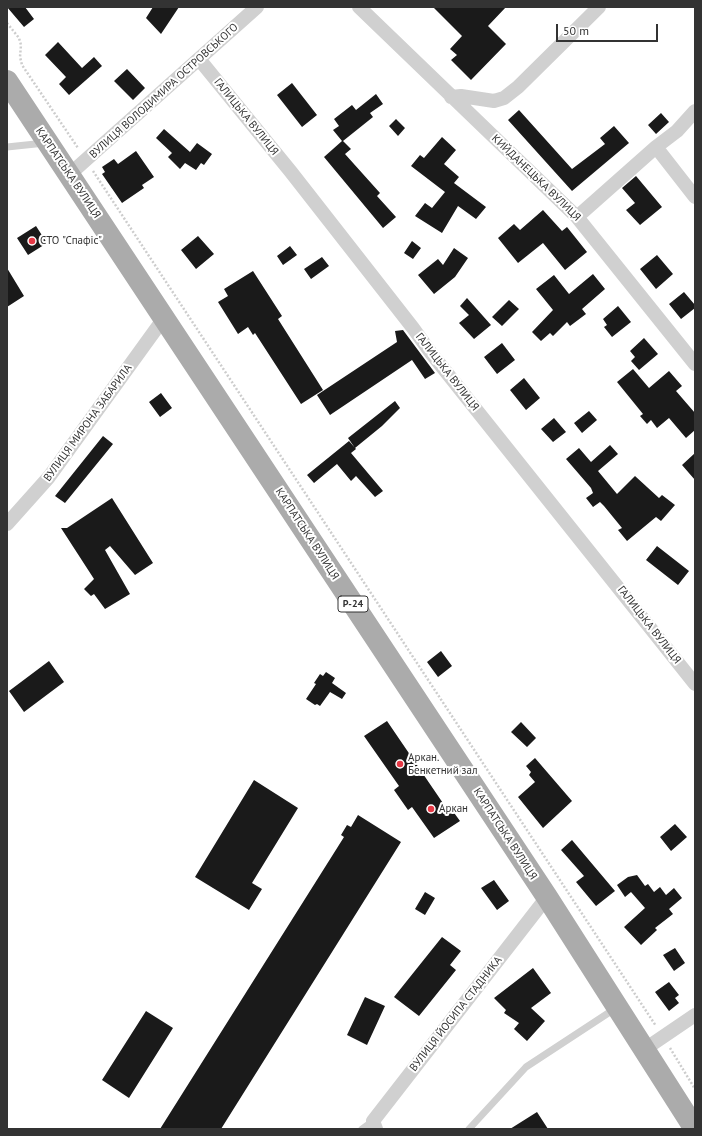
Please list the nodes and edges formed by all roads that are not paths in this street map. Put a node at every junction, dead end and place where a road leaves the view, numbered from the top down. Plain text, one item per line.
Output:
1 (258, 7) edge
2 (359, 7) edge
3 (599, 7) edge
4 (199, 60) junction
5 (7, 81) edge
6 (452, 97) junction
7 (695, 111) edge
8 (48, 142) junction
9 (7, 147) edge
10 (656, 147) junction
11 (70, 174) junction
12 (695, 197) edge
13 (577, 217) junction
14 (164, 318) junction
15 (695, 364) edge
16 (7, 524) edge
17 (695, 684) edge
18 (547, 897) junction
19 (618, 1008) junction
20 (695, 1016) edge
21 (645, 1049) junction
22 (370, 1126) edge
23 (469, 1129) edge
24 (695, 1129) edge

1 - 4 street, ВУЛИЦЯ ВОЛОДИМИРА ОСТРОВСЬКОГО
2 - 6 street, КИЙДАНЕЦЬКА ВУЛИЦЯ
3 - 6 street
4 - 11 street, ВУЛИЦЯ ВОЛОДИМИРА ОСТРОВСЬКОГО
4 - 17 street, ГАЛИЦЬКА ВУЛИЦЯ
5 - 8 main road, КАРПАТСЬКА ВУЛИЦЯ / Р-24
6 - 13 street, КИЙДАНЕЦЬКА ВУЛИЦЯ
7 - 10 street
8 - 9 lane
8 - 11 main road, КАРПАТСЬКА ВУЛИЦЯ / Р-24
10 - 12 street
10 - 13 street
11 - 14 main road, КАРПАТСЬКА ВУЛИЦЯ / Р-24
13 - 15 street, КИЙДАНЕЦЬКА ВУЛИЦЯ
14 - 16 street, ВУЛИЦЯ МИРОНА ЗАБАРИЛА
14 - 18 main road, КАРПАТСЬКА ВУЛИЦЯ / Р-24
18 - 19 main road, КАРПАТСЬКА ВУЛИЦЯ / Р-24
18 - 22 street, ВУЛИЦЯ ЙОСИПА СТАДНИКА
19 - 21 main road, КАРПАТСЬКА ВУЛИЦЯ / Р-24
19 - 23 lane
20 - 21 street
21 - 24 main road, КАРПАТСЬКА ВУЛИЦЯ / Р-24

